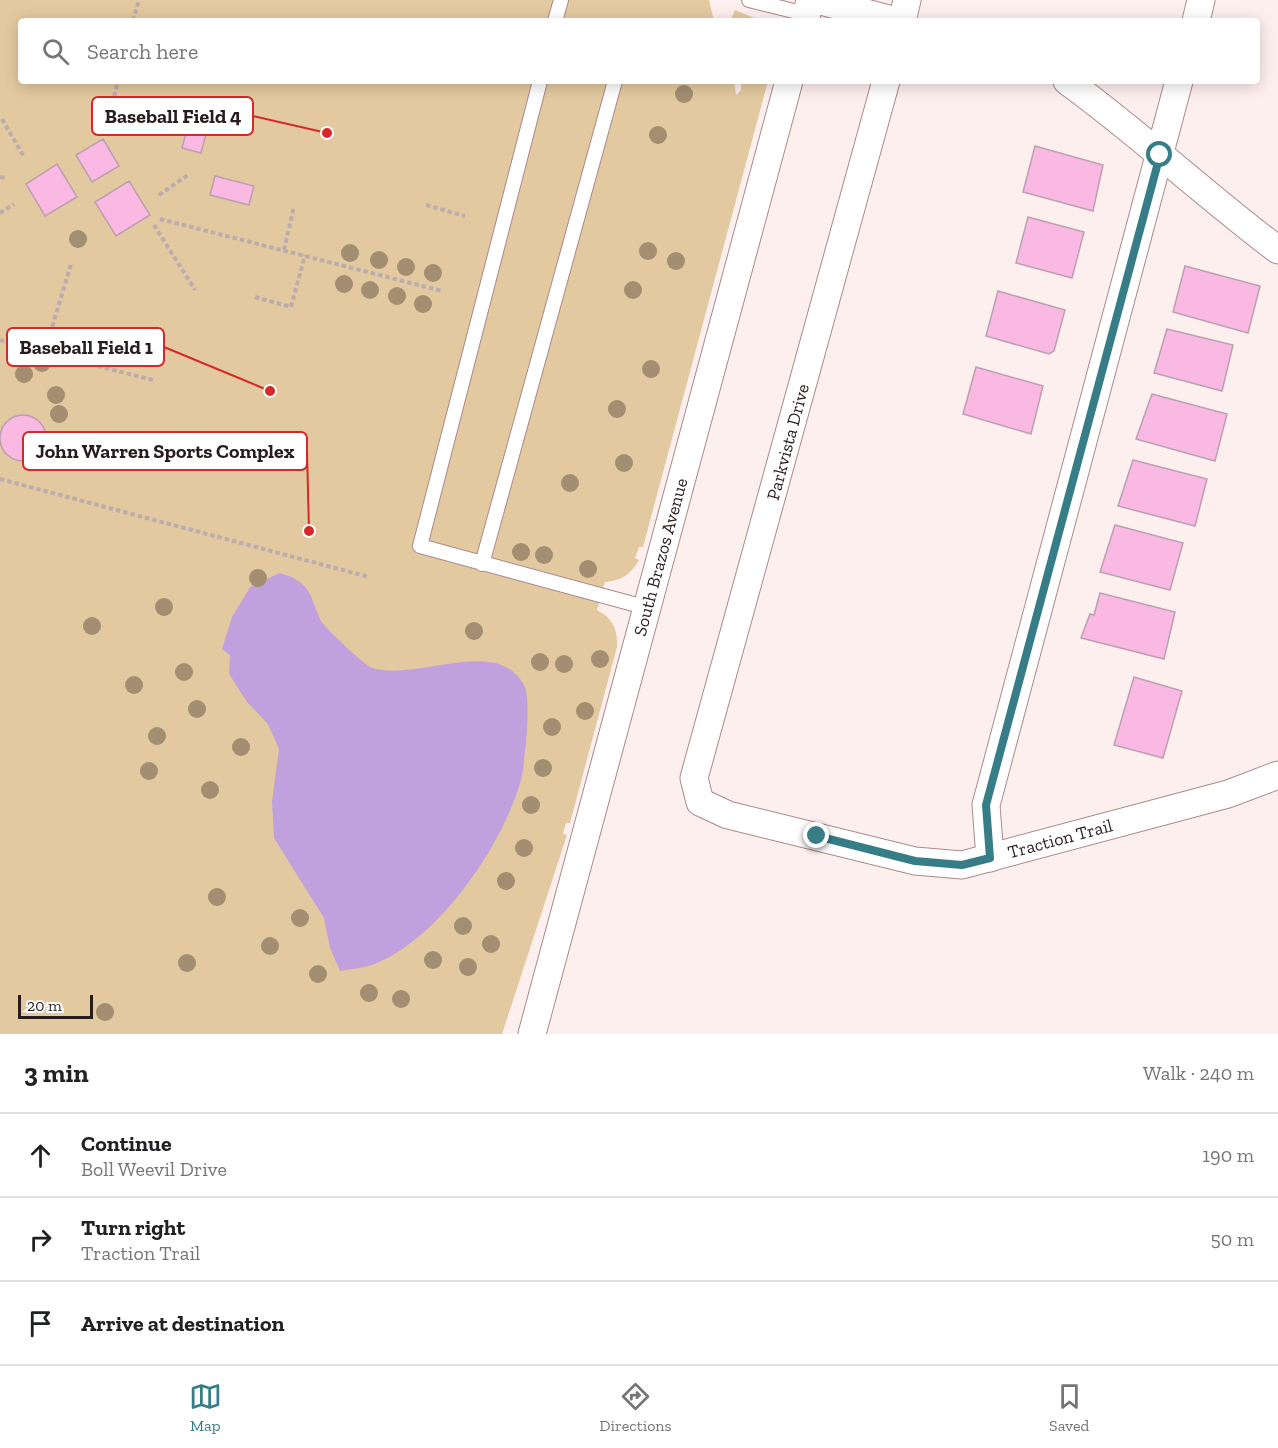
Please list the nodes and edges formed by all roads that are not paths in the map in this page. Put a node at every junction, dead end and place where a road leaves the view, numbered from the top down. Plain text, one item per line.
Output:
1 (561, 0) edge
2 (749, 0) edge
3 (908, 0) edge
4 (1201, 0) edge
5 (809, 9) edge
6 (556, 18) edge
7 (874, 18) edge
8 (903, 18) edge
9 (1197, 18) edge
10 (539, 84) edge
11 (614, 84) edge
12 (788, 84) edge
13 (885, 84) edge
14 (1071, 84) edge
15 (1178, 84) edge
16 (1160, 155) junction
17 (1278, 250) edge
18 (482, 564) junction
19 (648, 608) junction
20 (1278, 775) edge
21 (700, 802) joint
22 (990, 858) junction
23 (532, 1034) edge

1 - 6 lane
2 - 5 lane
3 - 8 street
4 - 9 street
5 - 7 street
10 - 18 lane
11 - 18 lane
12 - 19 street, South Brazos Avenue
13 - 21 street, Parkvista Drive
14 - 16 street
15 - 16 street
16 - 17 street
16 - 22 street
18 - 19 lane
19 - 23 street, South Brazos Avenue
20 - 22 street, Traction Trail
21 - 22 street, Traction Trail

